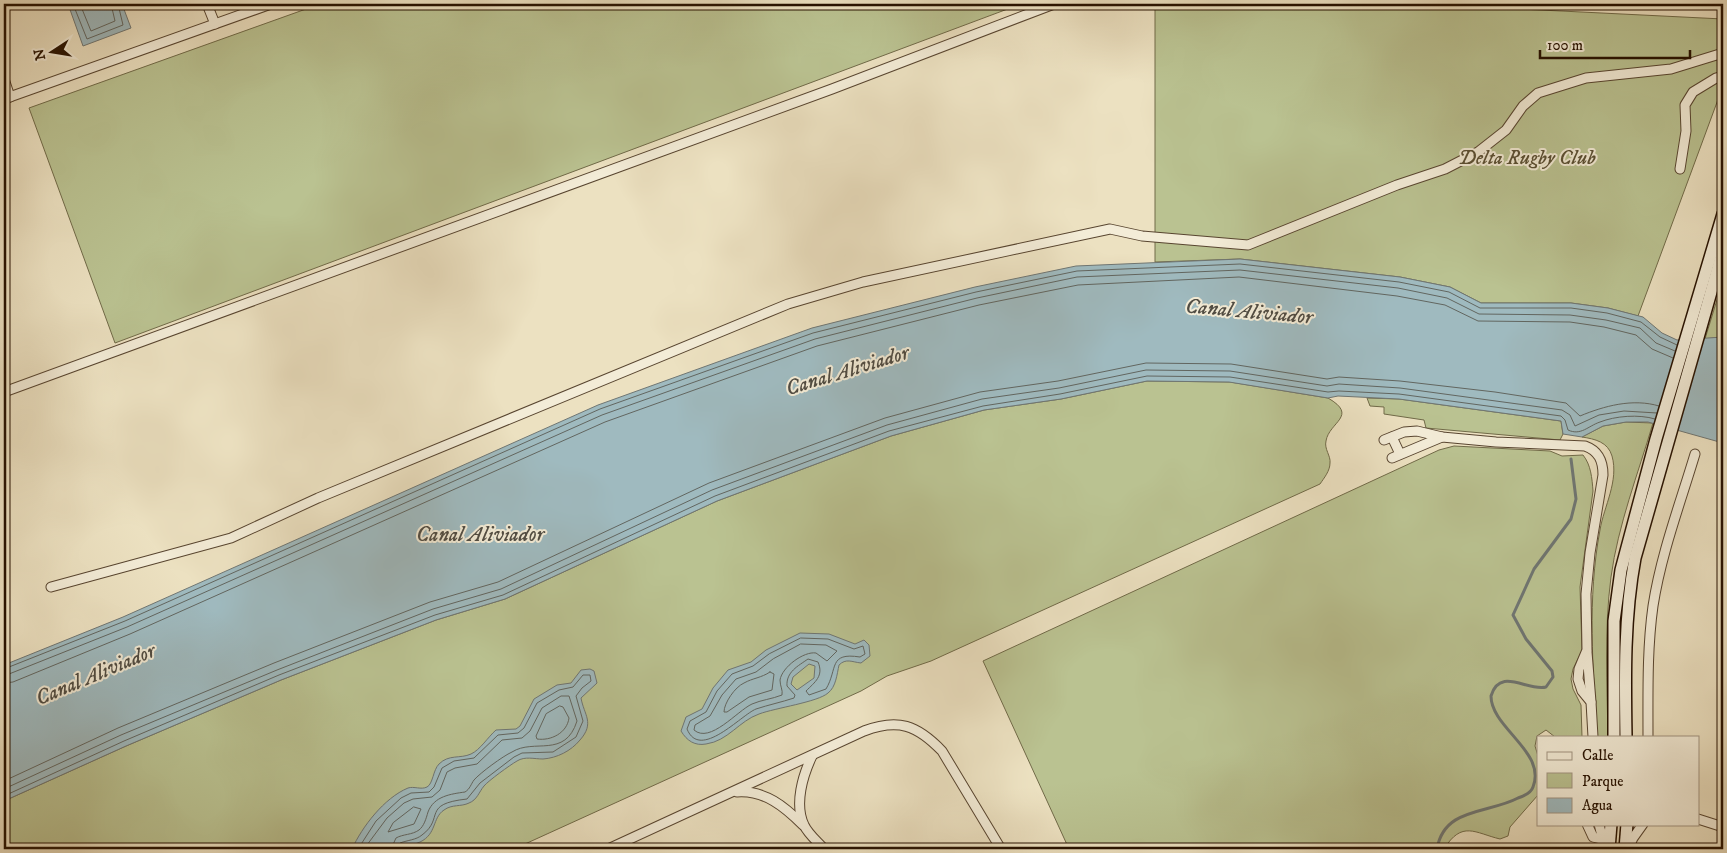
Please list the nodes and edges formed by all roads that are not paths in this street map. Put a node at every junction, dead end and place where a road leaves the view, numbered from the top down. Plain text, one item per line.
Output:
1 (208, 4) edge
2 (271, 4) edge
3 (1054, 4) edge
4 (214, 24) junction
5 (1723, 54) edge
6 (1723, 76) edge
7 (4, 79) edge
8 (7, 98) edge
9 (1680, 169) dead end
10 (1723, 214) edge
11 (1723, 250) edge
12 (1698, 315) junction
13 (4, 392) edge
14 (1442, 436) junction
15 (1661, 441) junction
16 (1695, 454) dead end
17 (51, 587) dead end
18 (1593, 736) edge
19 (1614, 736) edge
20 (1626, 736) edge
21 (1648, 736) edge
22 (812, 756) junction
23 (733, 792) junction
24 (1700, 820) edge
25 (804, 825) junction
26 (1588, 826) edge
27 (1600, 826) edge
28 (1611, 826) edge
29 (1627, 826) edge
30 (1642, 826) edge
31 (1723, 828) edge
32 (1609, 845) edge
33 (608, 849) edge
34 (824, 849) edge
35 (1001, 849) edge
36 (1626, 849) edge

1 - 4 street
2 - 4 street
3 - 13 street
4 - 8 street
5 - 17 street
6 - 9 street
7 - 8 street
10 - 12 main road
11 - 12 main road
12 - 15 main road
14 - 14 street
14 - 18 street
15 - 19 main road
15 - 20 main road
16 - 21 street
22 - 23 street
22 - 25 street
22 - 35 street
23 - 25 street
23 - 33 street
24 - 31 street
25 - 34 street
26 - 32 street
27 - 32 street
28 - 32 main road
29 - 36 main road
30 - 36 street

